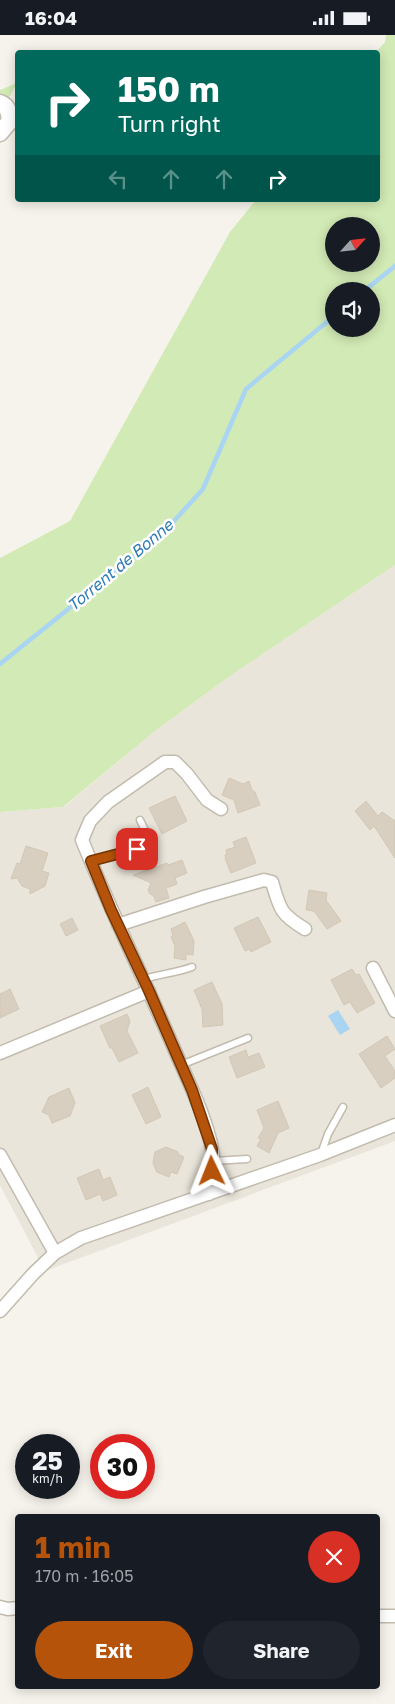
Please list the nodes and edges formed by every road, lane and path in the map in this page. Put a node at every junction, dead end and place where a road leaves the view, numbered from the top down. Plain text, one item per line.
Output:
1 (0, 103) edge
2 (0, 133) edge
3 (221, 809) dead end
4 (140, 821) dead end
5 (91, 861) junction
6 (118, 925) junction
7 (305, 929) dead end
8 (192, 967) dead end
9 (373, 968) dead end
10 (144, 979) junction
11 (149, 991) junction
12 (395, 1011) edge
13 (248, 1038) dead end
14 (0, 1053) edge
15 (181, 1065) junction
16 (343, 1107) dead end
17 (395, 1125) edge
18 (0, 1155) edge
19 (320, 1155) junction
20 (247, 1159) dead end
21 (213, 1161) junction
22 (209, 1194) junction
23 (56, 1253) junction
24 (0, 1311) edge
25 (0, 1607) edge
26 (15, 1608) edge
27 (395, 1616) edge
28 (380, 1617) edge

1 - 2 street
3 - 5 street
4 - 5 lane
5 - 6 street
6 - 7 street
6 - 10 street
8 - 10 lane
9 - 12 street
10 - 11 street
11 - 14 street
11 - 15 street
13 - 15 lane
15 - 21 street
16 - 19 lane
17 - 19 street
18 - 23 street
19 - 22 street
20 - 21 lane
21 - 22 street
22 - 23 street
23 - 24 street
25 - 26 street
27 - 28 street

